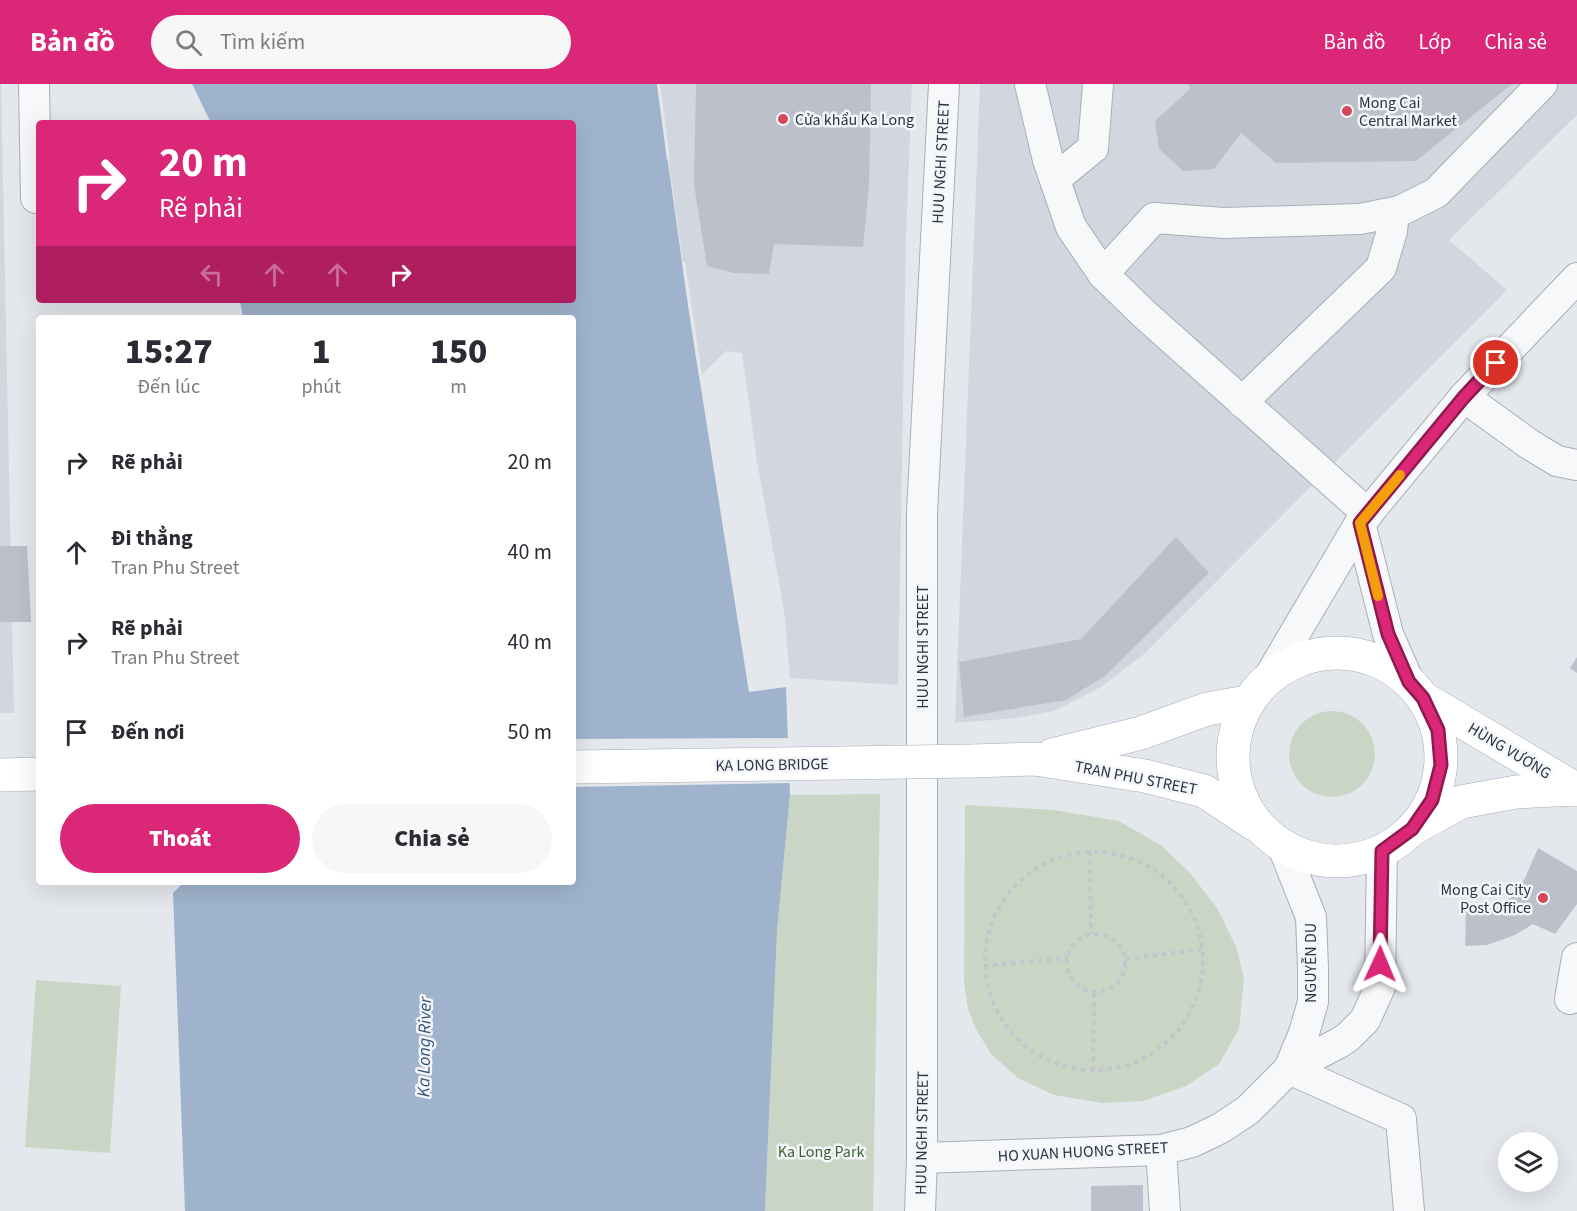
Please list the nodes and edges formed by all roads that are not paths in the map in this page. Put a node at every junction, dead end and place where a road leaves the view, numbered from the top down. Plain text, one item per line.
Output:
1 (33, 84) edge
2 (946, 84) edge
3 (1030, 84) edge
4 (1098, 84) edge
5 (1542, 84) edge
6 (1055, 179) junction
7 (36, 198) dead end
8 (1394, 213) junction
9 (1103, 274) junction
10 (1577, 278) edge
11 (1464, 397) junction
12 (1242, 402) junction
13 (1577, 465) edge
14 (1364, 519) junction
15 (1269, 677) junction
16 (1416, 690) junction
17 (1247, 702) junction
18 (1035, 759) junction
19 (972, 761) joint
20 (576, 767) edge
21 (36, 774) edge
22 (0, 775) edge
23 (1576, 790) edge
24 (1412, 829) junction
25 (1272, 838) junction
26 (1382, 851) junction
27 (1577, 958) edge
28 (1570, 999) dead end
29 (1289, 1069) junction
30 (1161, 1150) junction
31 (922, 1158) junction
32 (920, 1211) edge
33 (1165, 1211) edge
34 (1409, 1211) edge

1 - 7 street
2 - 31 street, HUU NGHI STREET
3 - 6 street
4 - 6 street
5 - 8 street
6 - 9 street
8 - 9 street
8 - 12 street
9 - 12 street
10 - 11 street
11 - 13 street
11 - 14 street
12 - 14 street
14 - 15 street
14 - 16 street
15 - 16 main road
15 - 17 main road
16 - 23 main road, HÙNG VƯƠNG
16 - 24 main road
17 - 18 main road, TRAN PHU STREET
17 - 25 main road
18 - 19 main road, TRAN PHU STREET
18 - 25 main road, TRAN PHU STREET
19 - 20 main road, KA LONG BRIDGE, bridge
21 - 22 main road
23 - 24 main road, HÙNG VƯƠNG
24 - 26 main road
25 - 26 main road
25 - 29 street, NGUYỄN DU
26 - 29 street
27 - 28 street
29 - 30 street, HO XUAN HUONG STREET
29 - 34 street
30 - 31 street, HO XUAN HUONG STREET
30 - 33 street
31 - 32 street, HUU NGHI STREET

